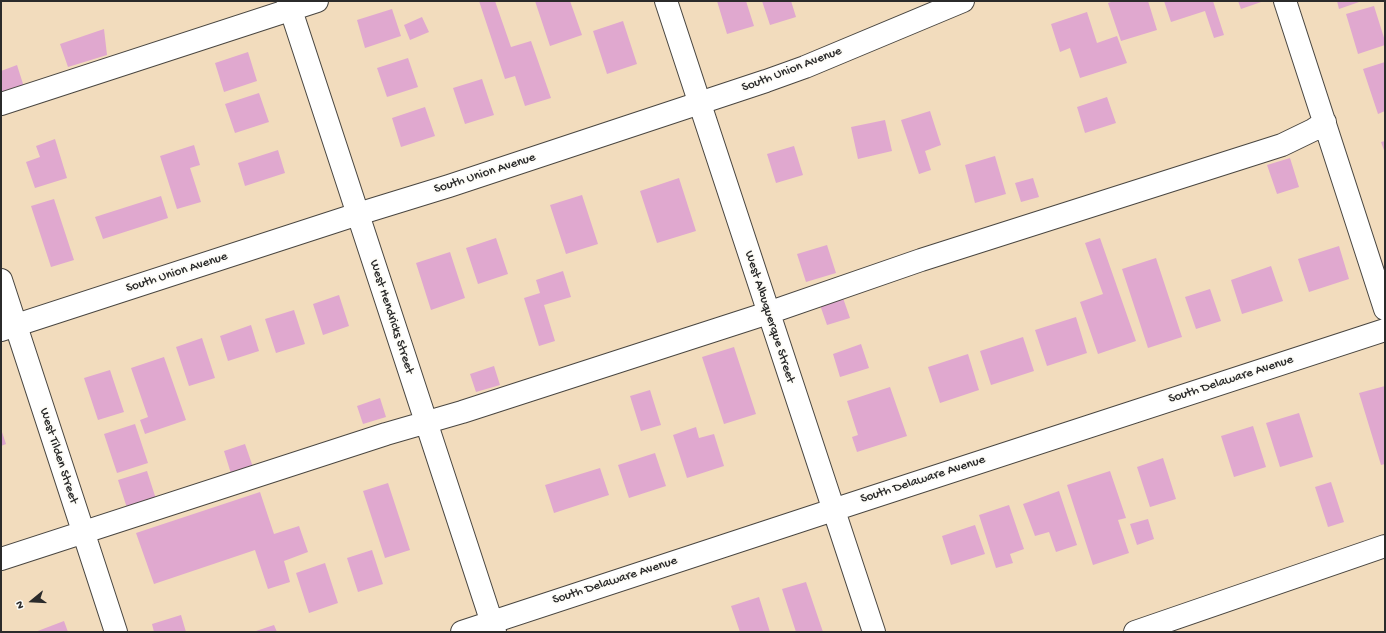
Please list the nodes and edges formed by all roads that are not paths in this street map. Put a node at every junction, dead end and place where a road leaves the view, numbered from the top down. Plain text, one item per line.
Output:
1 (317, 1) edge
2 (666, 1) edge
3 (963, 1) edge
4 (1285, 1) edge
5 (290, 5) edge
6 (1, 104) edge
7 (699, 104) junction
8 (1325, 122) junction
9 (358, 214) junction
10 (1, 280) edge
11 (1385, 309) edge
12 (768, 313) junction
13 (8, 327) edge
14 (1385, 330) edge
15 (426, 422) junction
16 (833, 510) junction
17 (83, 532) junction
18 (1385, 546) edge
19 (1, 559) edge
20 (493, 627) edge
21 (116, 632) edge
22 (462, 632) edge
23 (874, 632) edge
24 (1134, 632) edge

1 - 5 street
2 - 7 street, West Albuquerque Street
3 - 7 street, South Union Avenue
4 - 8 street
5 - 6 street
5 - 9 street, West Hendricks Street
7 - 9 street, South Union Avenue
7 - 12 street, West Albuquerque Street
8 - 11 street
8 - 12 street
9 - 13 street, South Union Avenue
9 - 15 street, West Hendricks Street
10 - 13 street, West Tilden Street
12 - 15 street
12 - 16 street, West Albuquerque Street
13 - 17 street, West Tilden Street
14 - 16 street, South Delaware Avenue
15 - 17 street
15 - 20 street, West Hendricks Street
16 - 20 street, South Delaware Avenue
16 - 23 street, West Albuquerque Street
17 - 19 street
17 - 21 street, West Tilden Street
18 - 24 street
20 - 22 street, South Delaware Avenue

